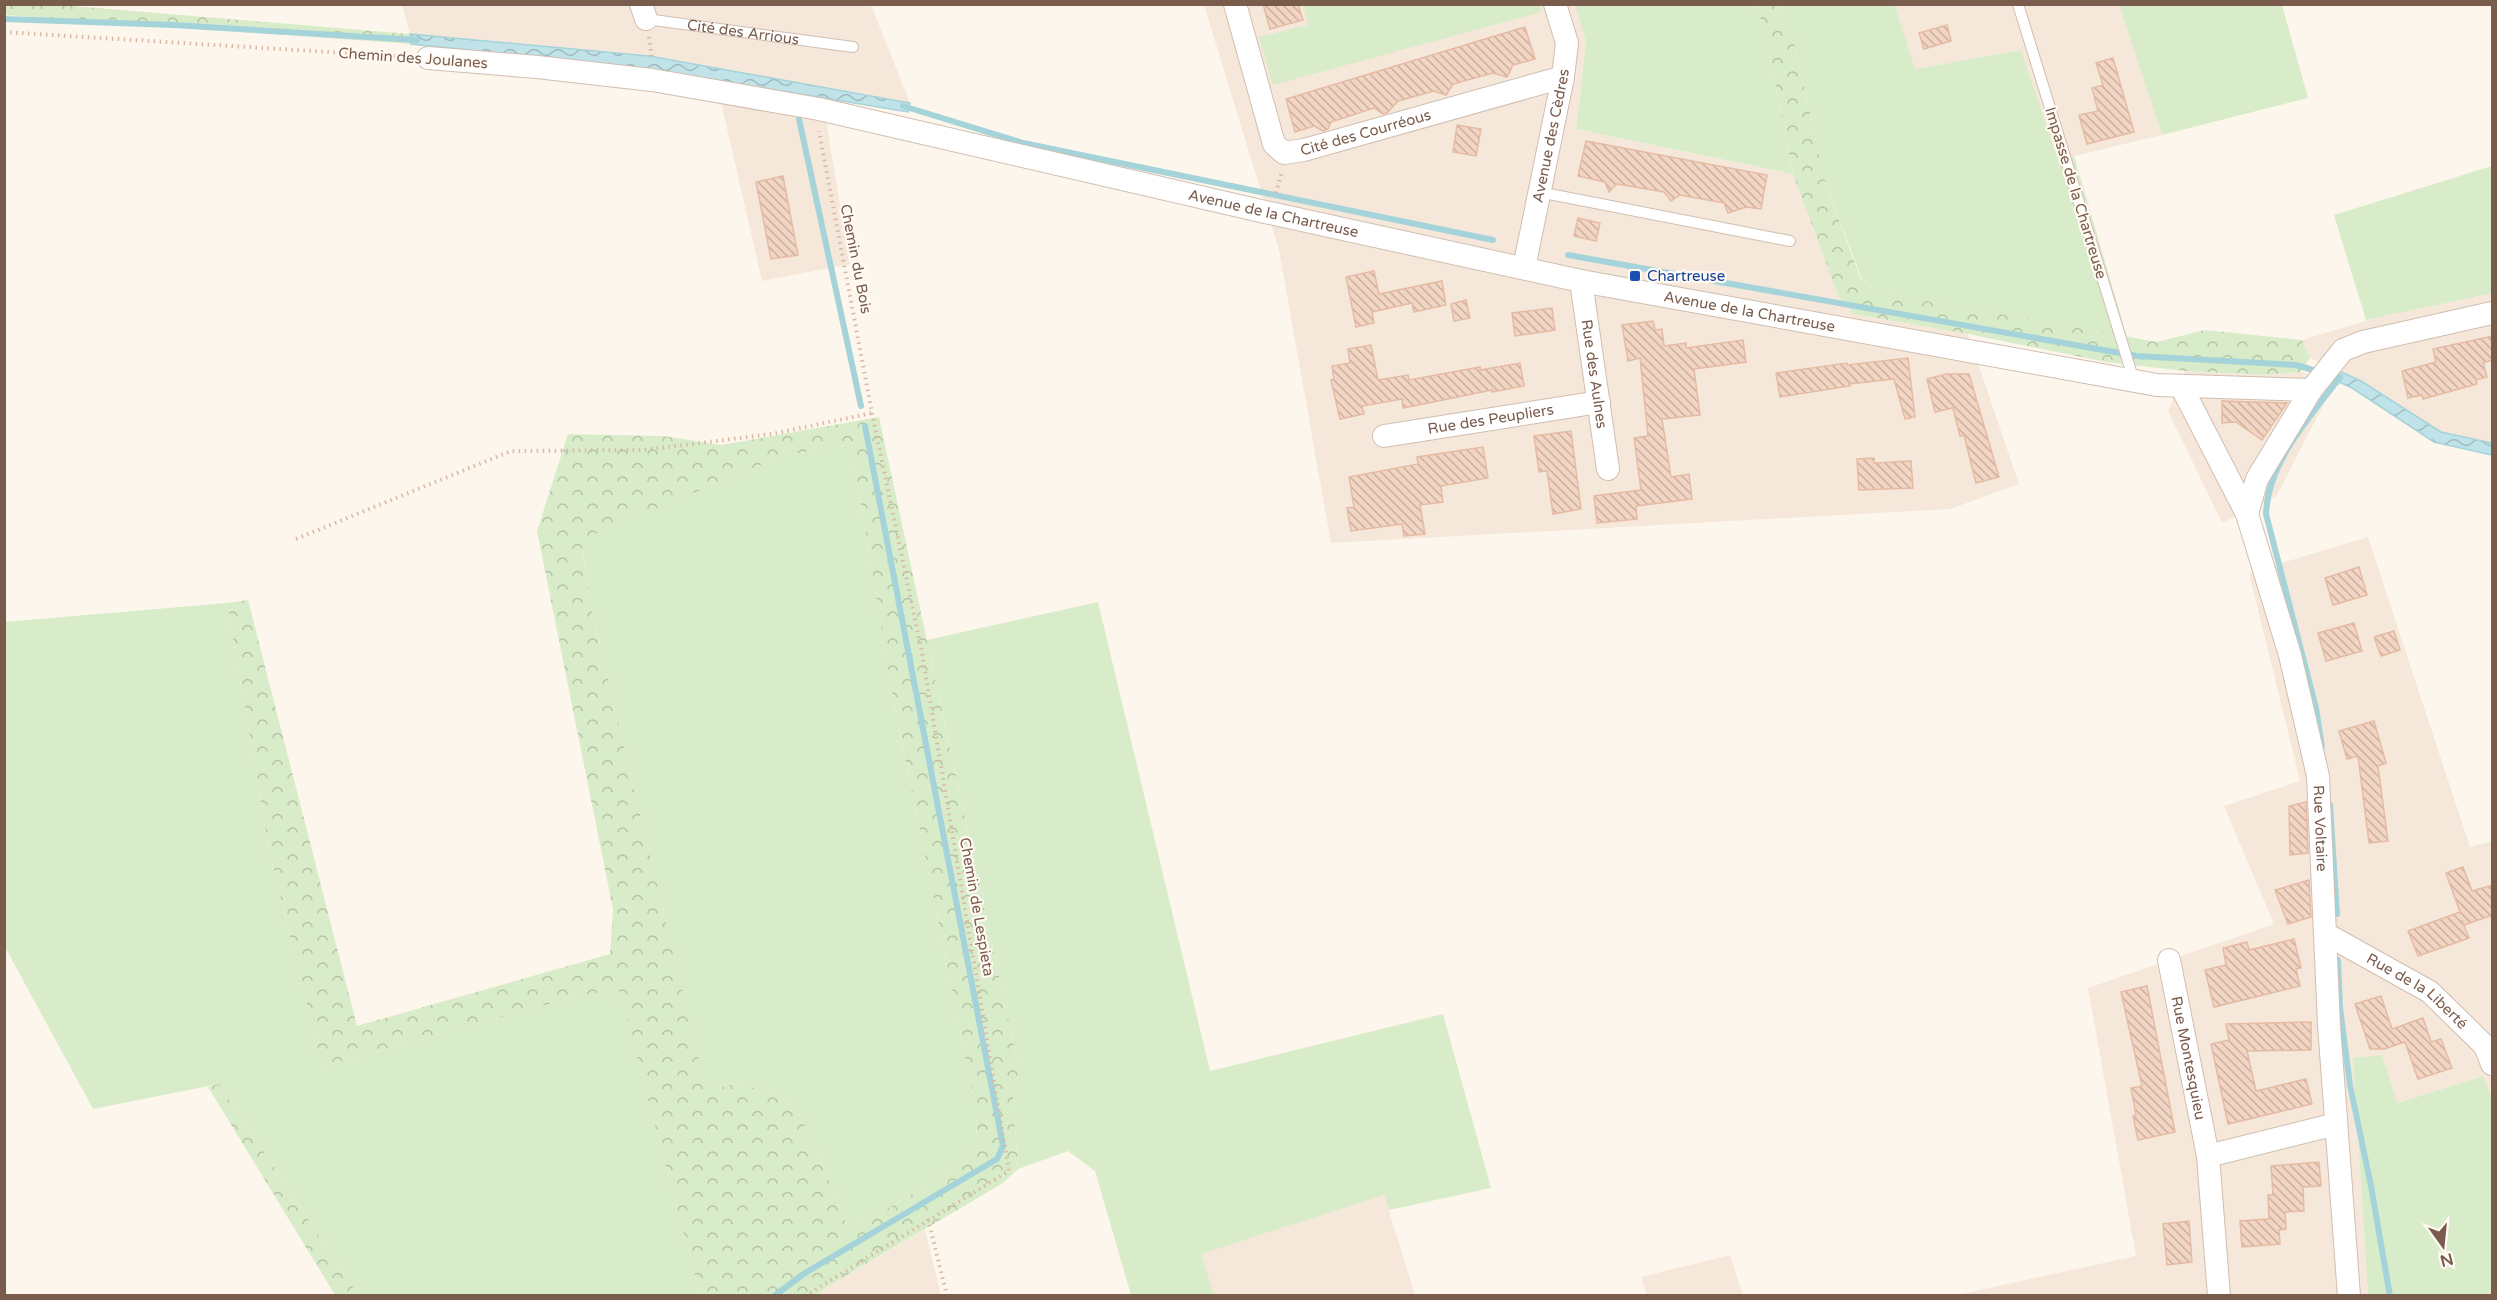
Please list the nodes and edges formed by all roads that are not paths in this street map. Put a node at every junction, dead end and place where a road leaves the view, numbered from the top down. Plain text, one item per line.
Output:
1 (1235, 4) edge
2 (1555, 4) edge
3 (2018, 4) edge
4 (643, 12) edge
5 (853, 48) dead end
6 (428, 58) road end
7 (1563, 77) junction
8 (819, 109) joint
9 (1539, 192) junction
10 (1790, 241) dead end
11 (1524, 268) junction
12 (1581, 281) junction
13 (2493, 313) edge
14 (2131, 373) junction
15 (2181, 386) junction
16 (2311, 390) junction
17 (1599, 402) junction
18 (1384, 436) dead end
19 (1608, 469) dead end
20 (2247, 514) junction
21 (2326, 934) junction
22 (2169, 960) dead end
23 (2490, 1051) edge
24 (2336, 1124) junction
25 (2208, 1156) junction
26 (2218, 1296) edge
27 (2349, 1296) edge

1 - 7 street, Cité des Courréous
2 - 7 street, Avenue des Cèdres
3 - 14 lane, Impasse de la Chartreuse
4 - 5 lane, Cité des Arrious
6 - 8 street, Chemin des Joulanes
7 - 9 street, Avenue des Cèdres
8 - 11 street, Avenue de la Chartreuse
9 - 10 lane
9 - 11 street, Avenue des Cèdres
11 - 12 street, Avenue de la Chartreuse
12 - 14 street, Avenue de la Chartreuse
12 - 17 street, Rue des Aulnes
13 - 16 street
14 - 15 street, Avenue de la Chartreuse
15 - 16 street, Avenue de la Chartreuse
15 - 20 street, Rue Voltaire
16 - 20 street
17 - 18 street, Rue des Peupliers
17 - 19 street, Rue des Aulnes
20 - 21 street, Rue Voltaire
21 - 23 street, Rue de la Liberté
21 - 24 street, Rue Voltaire
22 - 25 street, Rue Montesquieu
24 - 25 street
24 - 27 street, Rue Voltaire
25 - 26 street, Rue Montesquieu

